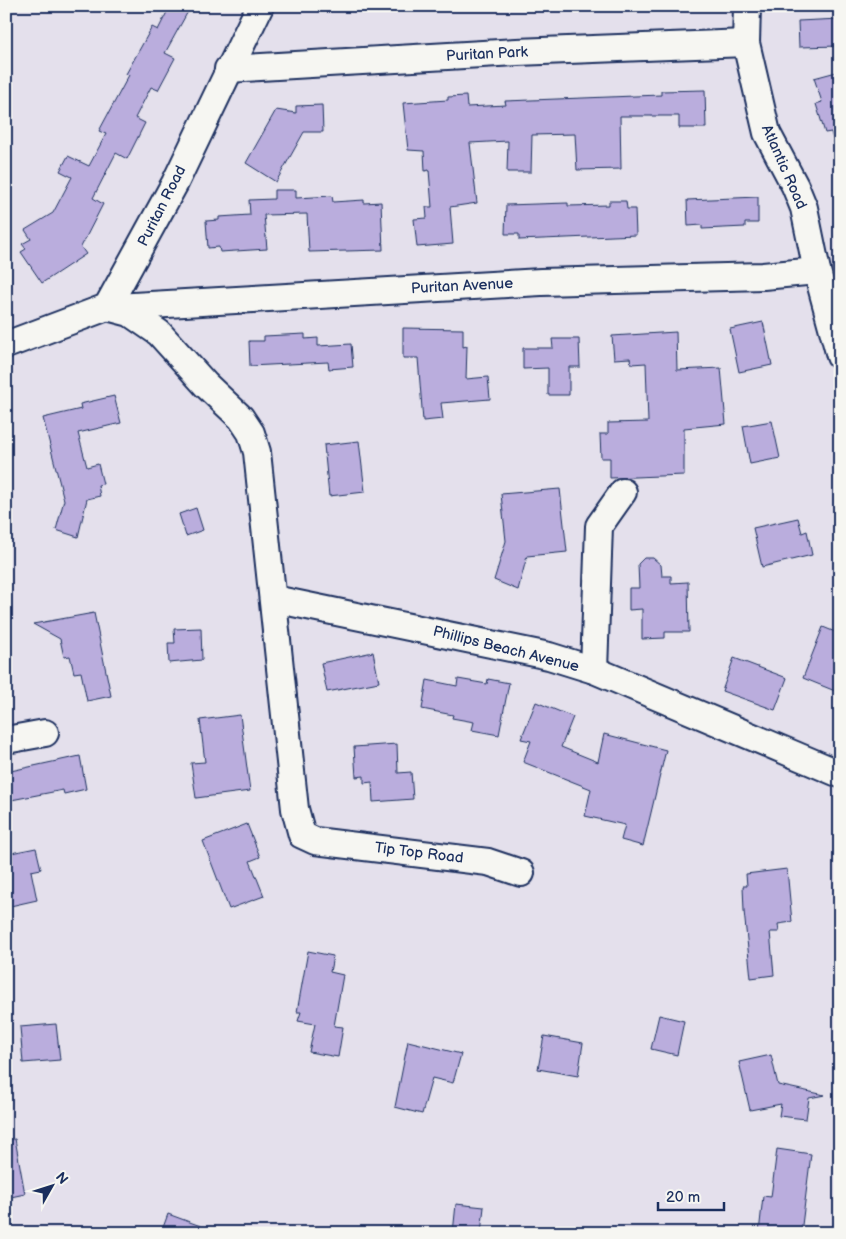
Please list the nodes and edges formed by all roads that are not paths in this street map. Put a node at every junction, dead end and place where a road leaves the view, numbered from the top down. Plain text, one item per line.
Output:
1 (260, 6) edge
2 (747, 6) edge
3 (746, 42) junction
4 (228, 69) junction
5 (817, 271) junction
6 (107, 307) junction
7 (6, 345) edge
8 (840, 356) edge
9 (623, 492) dead end
10 (274, 599) junction
11 (594, 670) junction
12 (45, 733) dead end
13 (6, 740) edge
14 (840, 774) edge
15 (520, 873) dead end

1 - 4 street, Puritan Road
2 - 3 street, Atlantic Road
3 - 4 street, Puritan Park
3 - 5 street, Atlantic Road
4 - 6 street, Puritan Road
5 - 6 street, Puritan Avenue
5 - 8 street, Atlantic Road
6 - 7 street
6 - 10 street
9 - 11 street
10 - 11 street, Phillips Beach Avenue
10 - 15 street, Tip Top Road
11 - 14 street, Phillips Beach Avenue
12 - 13 street

